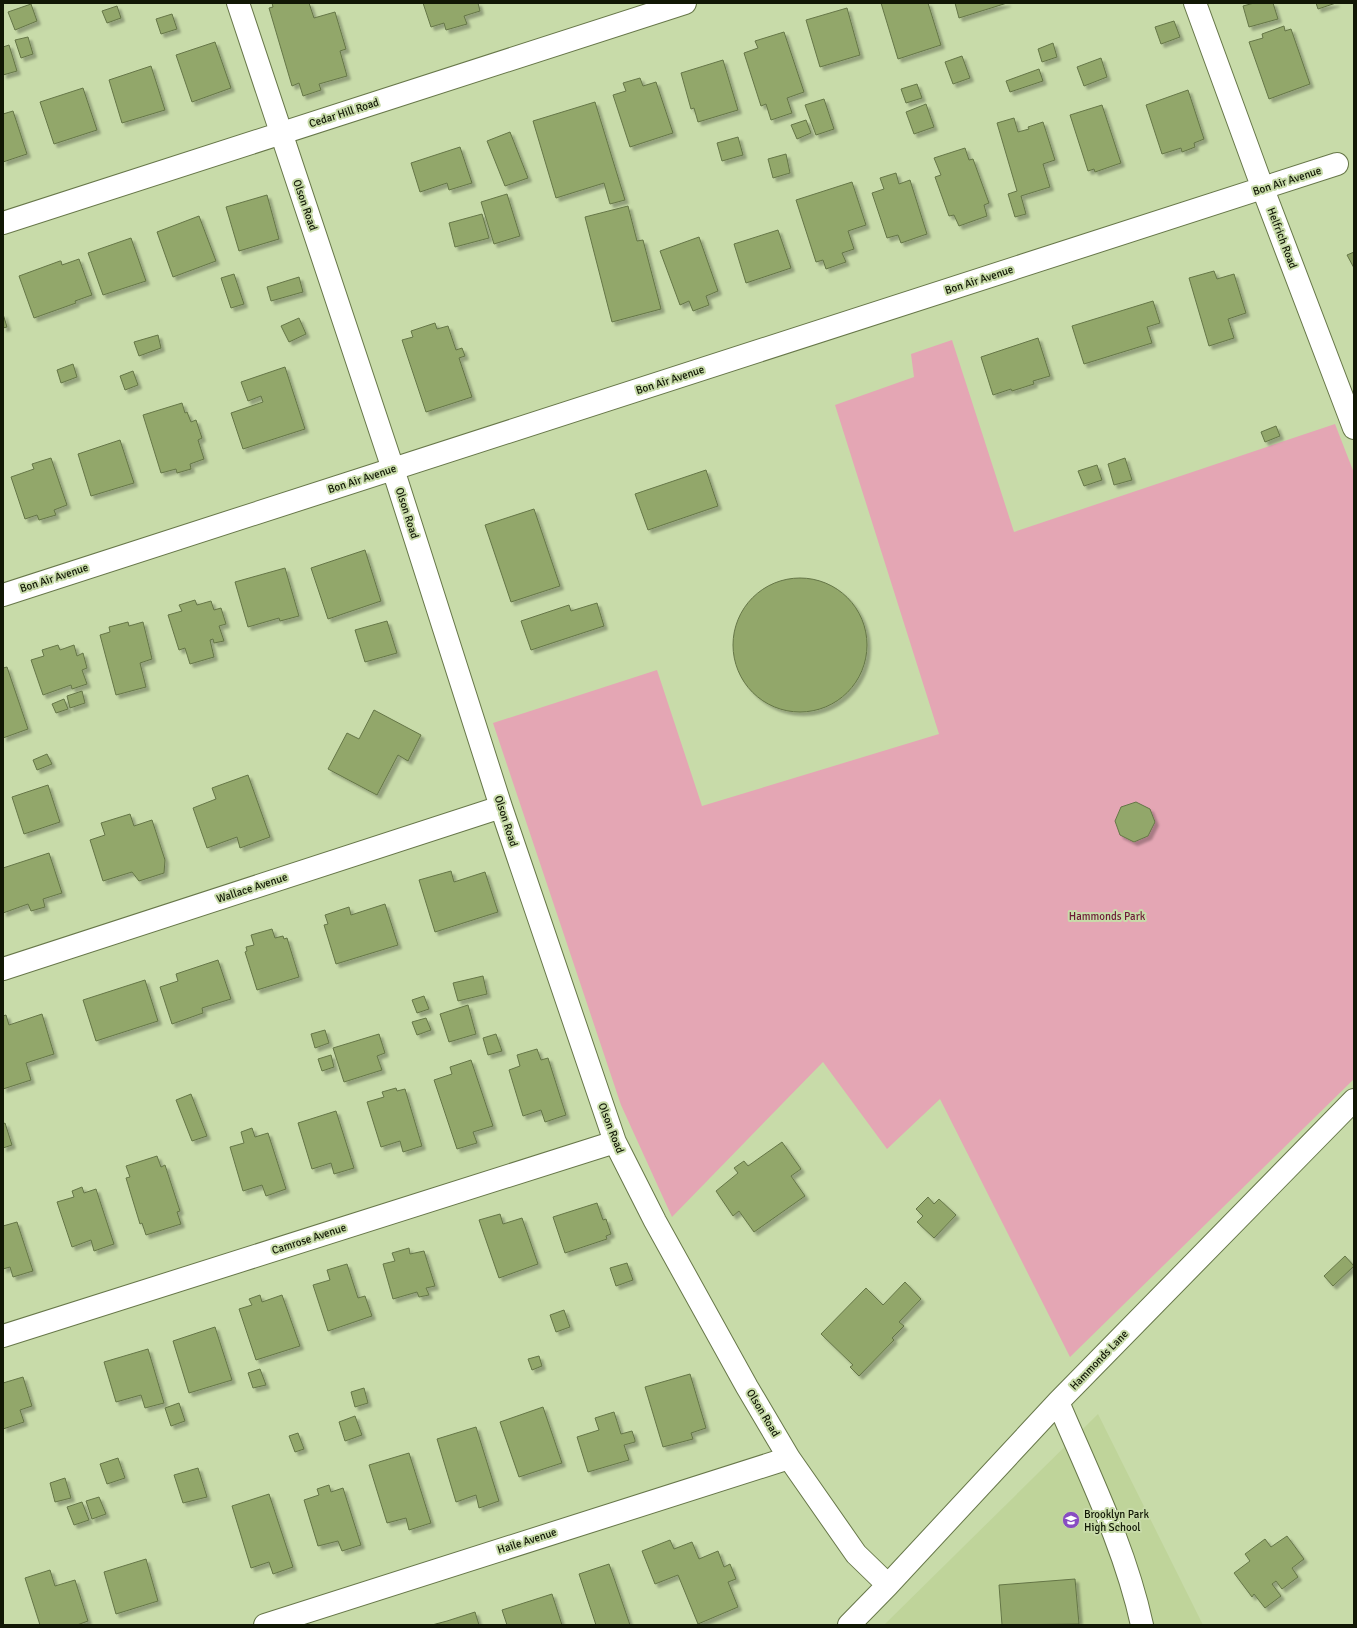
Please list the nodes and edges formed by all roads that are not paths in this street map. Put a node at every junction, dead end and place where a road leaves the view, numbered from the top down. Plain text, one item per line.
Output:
1 (238, 3) edge
2 (685, 3) edge
3 (1195, 3) edge
4 (281, 134) junction
5 (1337, 164) dead end
6 (1263, 188) junction
7 (3, 224) edge
8 (1354, 428) edge
9 (393, 469) junction
10 (3, 595) edge
11 (501, 808) junction
12 (3, 969) edge
13 (1354, 1100) edge
14 (615, 1142) junction
15 (3, 1336) edge
16 (1058, 1402) junction
17 (789, 1458) junction
18 (888, 1585) junction
19 (265, 1625) edge
20 (849, 1625) edge
21 (1142, 1625) edge

1 - 4 street, Olson Road
2 - 4 street, Cedar Hill Road
3 - 6 street, Helfrich Road
4 - 7 street, Cedar Hill Road
4 - 9 street, Olson Road
5 - 6 street, Bon Air Avenue
6 - 8 street, Helfrich Road
6 - 9 street, Bon Air Avenue
9 - 10 street, Bon Air Avenue
9 - 11 street, Olson Road
11 - 12 street, Wallace Avenue
11 - 14 street, Olson Road
13 - 16 street, Hammonds Lane
14 - 15 street, Camrose Avenue
14 - 17 street, Olson Road
16 - 18 street, Hammonds Lane
16 - 21 street
17 - 18 street, Olson Road
17 - 19 street, Haile Avenue
18 - 20 street, Hammonds Lane

